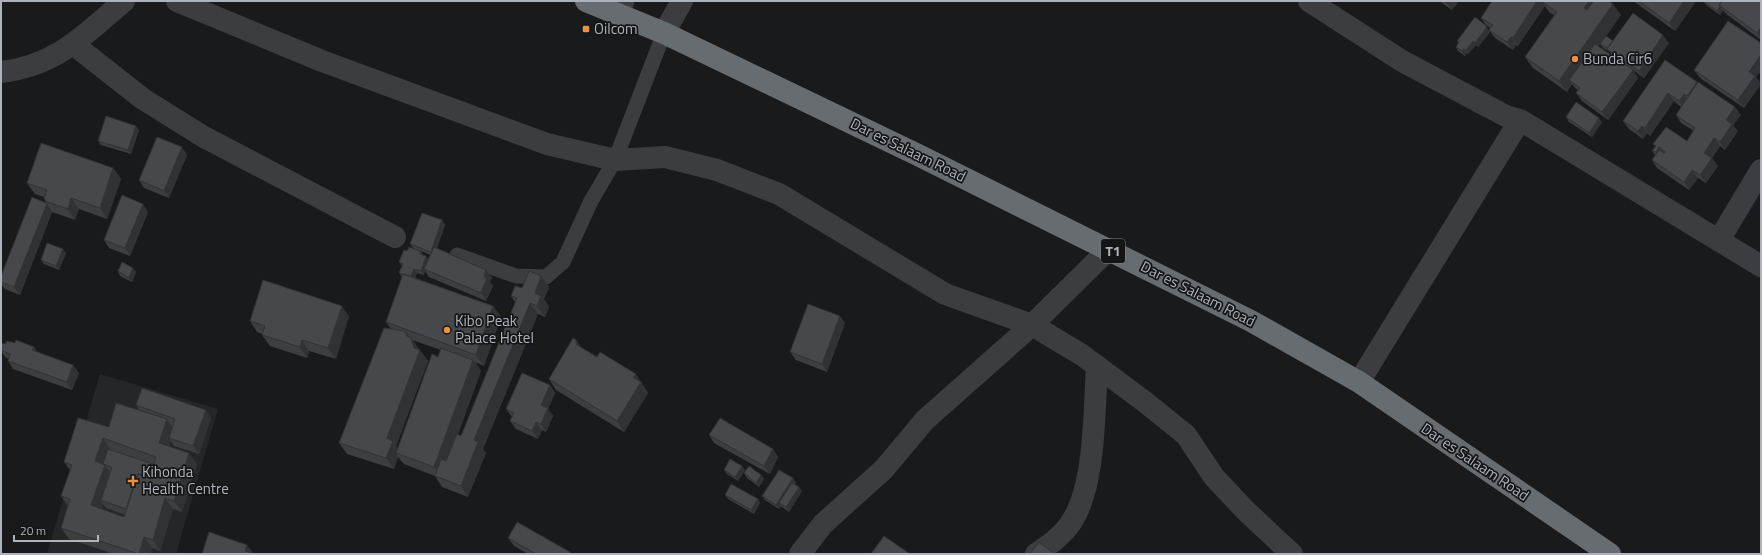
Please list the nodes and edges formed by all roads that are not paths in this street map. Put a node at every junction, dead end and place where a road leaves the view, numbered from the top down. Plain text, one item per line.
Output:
1 (124, 1) edge
2 (177, 1) edge
3 (586, 1) edge
4 (682, 1) edge
5 (1309, 1) edge
6 (625, 8) edge
7 (664, 33) junction
8 (73, 44) junction
9 (1, 72) edge
10 (1520, 120) junction
11 (615, 160) junction
12 (1761, 170) edge
13 (395, 236) dead end
14 (1719, 240) junction
15 (1109, 249) junction
16 (457, 255) edge
17 (1761, 266) edge
18 (1032, 325) junction
19 (1096, 366) junction
20 (1359, 382) junction
21 (800, 554) edge
22 (1036, 554) edge
23 (1292, 554) edge
24 (1610, 554) edge

1 - 8 street
2 - 11 street
3 - 6 highway, Dar es Salaam Road / T1
4 - 7 street
5 - 10 street
6 - 7 highway, Dar es Salaam Road / T1
7 - 11 lane
7 - 15 highway, Dar es Salaam Road / T1
8 - 9 street
8 - 13 street
10 - 14 street
10 - 20 street
11 - 16 lane
11 - 18 street
12 - 14 street
14 - 17 street
15 - 18 street
15 - 20 highway, Dar es Salaam Road / T1
18 - 19 street
18 - 21 street
19 - 22 street
19 - 23 street
20 - 24 highway, Dar es Salaam Road / T1

